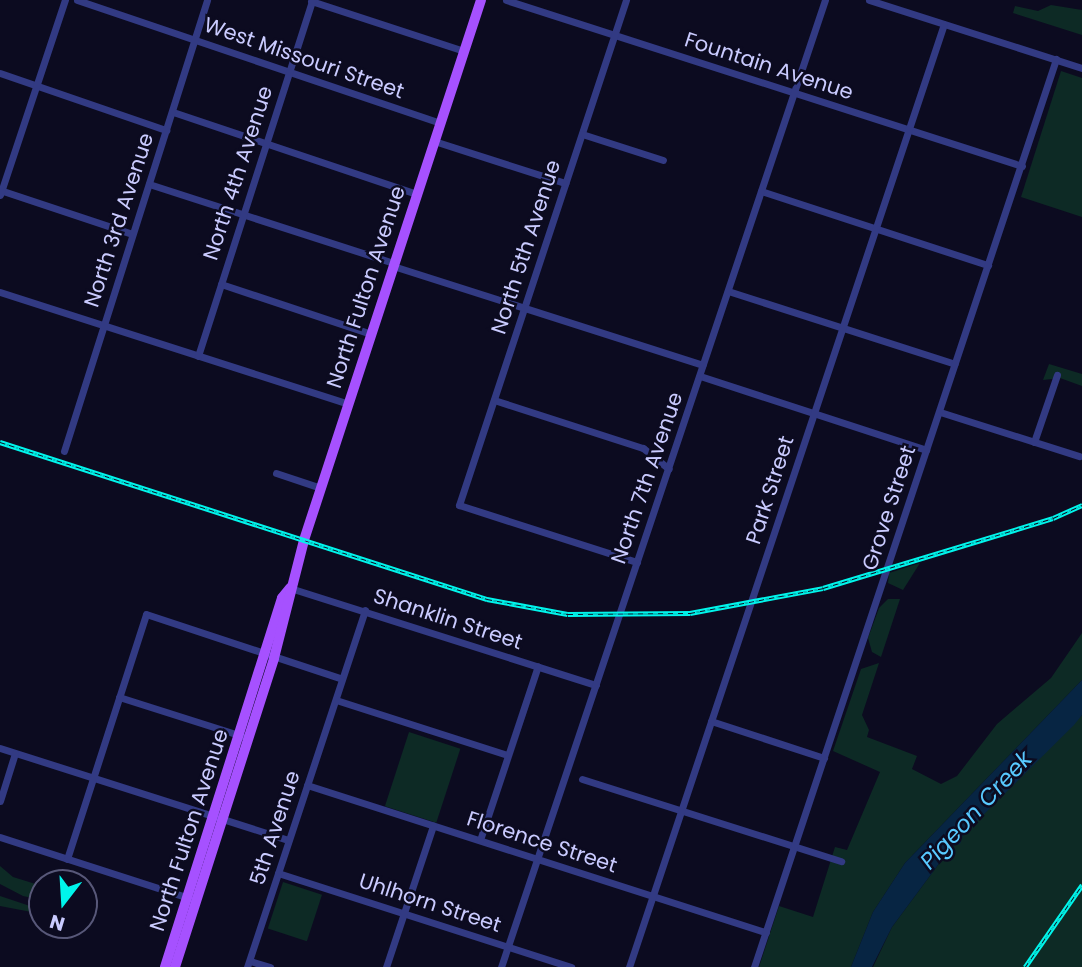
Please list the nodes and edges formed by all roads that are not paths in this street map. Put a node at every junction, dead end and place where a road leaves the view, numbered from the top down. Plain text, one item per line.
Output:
1 (65, 0) edge
2 (78, 0) edge
3 (207, 0) edge
4 (481, 0) edge
5 (506, 0) edge
6 (626, 0) edge
7 (825, 0) edge
8 (869, 0) edge
9 (312, 1) edge
10 (944, 24) junction
11 (615, 35) junction
12 (195, 40) junction
13 (464, 51) junction
14 (1056, 59) junction
15 (1082, 68) edge
16 (288, 71) junction
17 (0, 73) edge
18 (37, 86) junction
19 (794, 92) junction
20 (173, 111) junction
21 (440, 123) junction
22 (908, 129) junction
23 (166, 130) junction
24 (582, 134) junction
25 (434, 141) junction
26 (266, 143) junction
27 (663, 160) dead end
28 (1022, 166) junction
29 (565, 183) junction
30 (149, 184) junction
31 (761, 191) junction
32 (0, 192) edge
33 (416, 194) junction
34 (243, 214) junction
35 (876, 229) junction
36 (132, 234) junction
37 (393, 265) junction
38 (988, 265) junction
39 (221, 284) junction
40 (728, 291) junction
41 (0, 292) edge
42 (524, 308) junction
43 (104, 326) junction
44 (843, 328) junction
45 (371, 334) junction
46 (198, 356) junction
47 (955, 364) junction
48 (703, 365) junction
49 (1057, 375) dead end
50 (700, 376) junction
51 (494, 400) junction
52 (348, 404) junction
53 (940, 412) junction
54 (814, 413) junction
55 (1034, 442) junction
56 (926, 450) junction
57 (64, 451) dead end
58 (1079, 456) dead end
59 (669, 469) junction
60 (276, 473) dead end
61 (321, 488) junction
62 (637, 562) junction
63 (290, 587) junction
64 (365, 610) junction
65 (270, 656) junction
66 (538, 666) junction
67 (342, 680) junction
68 (596, 685) junction
69 (119, 697) junction
70 (336, 700) junction
71 (711, 721) junction
72 (244, 737) junction
73 (0, 748) edge
74 (15, 753) junction
75 (508, 755) junction
76 (824, 758) junction
77 (93, 778) junction
78 (582, 779) dead end
79 (307, 785) junction
80 (0, 801) edge
81 (681, 810) junction
82 (218, 818) junction
83 (433, 826) junction
84 (0, 837) edge
85 (288, 840) junction
86 (480, 840) junction
87 (794, 846) junction
88 (66, 859) junction
89 (538, 859) junction
90 (841, 861) dead end
91 (278, 873) junction
92 (653, 897) junction
93 (191, 899) junction
94 (405, 913) junction
95 (766, 932) junction
96 (508, 947) junction
97 (248, 964) edge
98 (164, 967) edge
99 (175, 967) edge
100 (270, 967) edge
101 (386, 967) edge
102 (501, 967) edge
103 (571, 967) edge
104 (629, 967) edge
105 (754, 967) edge

1 - 18 street
2 - 12 street, West Missouri Street
3 - 12 street, North 3rd Avenue
4 - 13 main road, North Fulton Avenue
5 - 11 street, Fountain Avenue
6 - 11 street, North 5th Avenue
7 - 19 street, North 7th Avenue
8 - 10 street
9 - 13 street
9 - 16 street, North 4th Avenue
10 - 14 street
10 - 22 street, Park Street
11 - 19 street, Fountain Avenue
11 - 24 street, North 5th Avenue
12 - 16 street, West Missouri Street
12 - 20 street, North 3rd Avenue
13 - 21 main road, North Fulton Avenue
14 - 15 street
14 - 28 street, Grove Street
16 - 21 street, West Missouri Street
16 - 26 street, North 4th Avenue
17 - 18 street
18 - 23 street
18 - 32 street
19 - 22 street, Fountain Avenue
19 - 31 street, North 7th Avenue
20 - 23 street, North 3rd Avenue
20 - 26 street
21 - 25 main road, North Fulton Avenue
22 - 28 street, Fountain Avenue
22 - 35 street, Park Street
23 - 30 street, North 3rd Avenue
24 - 27 street
24 - 29 street, North 5th Avenue
25 - 29 street
25 - 33 main road, North Fulton Avenue
26 - 33 street
26 - 34 street, North 4th Avenue
28 - 38 street, Grove Street
29 - 42 street, North 5th Avenue
30 - 34 street
30 - 36 street, North 3rd Avenue
31 - 35 street
31 - 40 street, North 7th Avenue
32 - 36 street
33 - 37 main road, North Fulton Avenue
34 - 37 street
34 - 39 street, North 4th Avenue
35 - 38 street
35 - 44 street, Park Street
36 - 43 street, North 3rd Avenue
37 - 42 street
37 - 45 main road, North Fulton Avenue
38 - 47 street, Grove Street
39 - 45 street
39 - 46 street, North 4th Avenue
40 - 44 street
40 - 48 street, North 7th Avenue
41 - 43 street
42 - 48 street
42 - 51 street, North 5th Avenue
43 - 46 street
43 - 57 street, North 3rd Avenue
44 - 47 street
44 - 54 street, Park Street
45 - 52 main road, North Fulton Avenue
46 - 52 street
47 - 53 street, Grove Street
48 - 50 street, North 7th Avenue
49 - 55 street
50 - 54 street
50 - 59 street, North 7th Avenue
51 - 59 street
51 - 62 street, North 5th Avenue
52 - 61 main road, North Fulton Avenue
53 - 55 street
53 - 56 street, Grove Street
54 - 56 street
54 - 71 street, Park Street
55 - 58 street
56 - 76 street, Grove Street
59 - 62 street, North 7th Avenue
60 - 61 street
61 - 63 main road, North Fulton Avenue
62 - 68 street, North 7th Avenue
63 - 64 street, Shanklin Street
63 - 65 main road, North Fulton Avenue
64 - 66 street, Shanklin Street
64 - 67 street
65 - 67 street
65 - 69 street
65 - 72 main road, North Fulton Avenue
66 - 68 street, Shanklin Street
66 - 75 street
67 - 70 street
68 - 89 street, North 7th Avenue
69 - 72 street
69 - 77 street
70 - 75 street
70 - 79 street, 5th Avenue
71 - 76 street
71 - 81 street, Park Street
72 - 82 main road, North Fulton Avenue
73 - 74 street
74 - 77 street
74 - 80 street
75 - 86 street
76 - 87 street, Grove Street
77 - 82 street
77 - 88 street
78 - 81 street
79 - 83 street, Florence Street
79 - 85 street, 5th Avenue
81 - 87 street
81 - 92 street, Park Street
82 - 85 street
82 - 93 main road, North Fulton Avenue
83 - 86 street, Florence Street
83 - 94 street
84 - 88 street
85 - 91 street, 5th Avenue
86 - 89 street, Florence Street
87 - 90 street
87 - 95 street, Grove Street
88 - 93 street
89 - 92 street, Florence Street
89 - 96 street, North 7th Avenue
91 - 94 street, Uhlhorn Street
91 - 97 street, 5th Avenue
92 - 95 street, Florence Street
92 - 104 street, Park Street
93 - 98 main road, North Fulton Avenue
93 - 99 main road, North Fulton Avenue
94 - 96 street, Uhlhorn Street
94 - 101 street
95 - 105 street, Grove Street
96 - 102 street, North 7th Avenue
96 - 103 street, Uhlhorn Street
97 - 100 street

